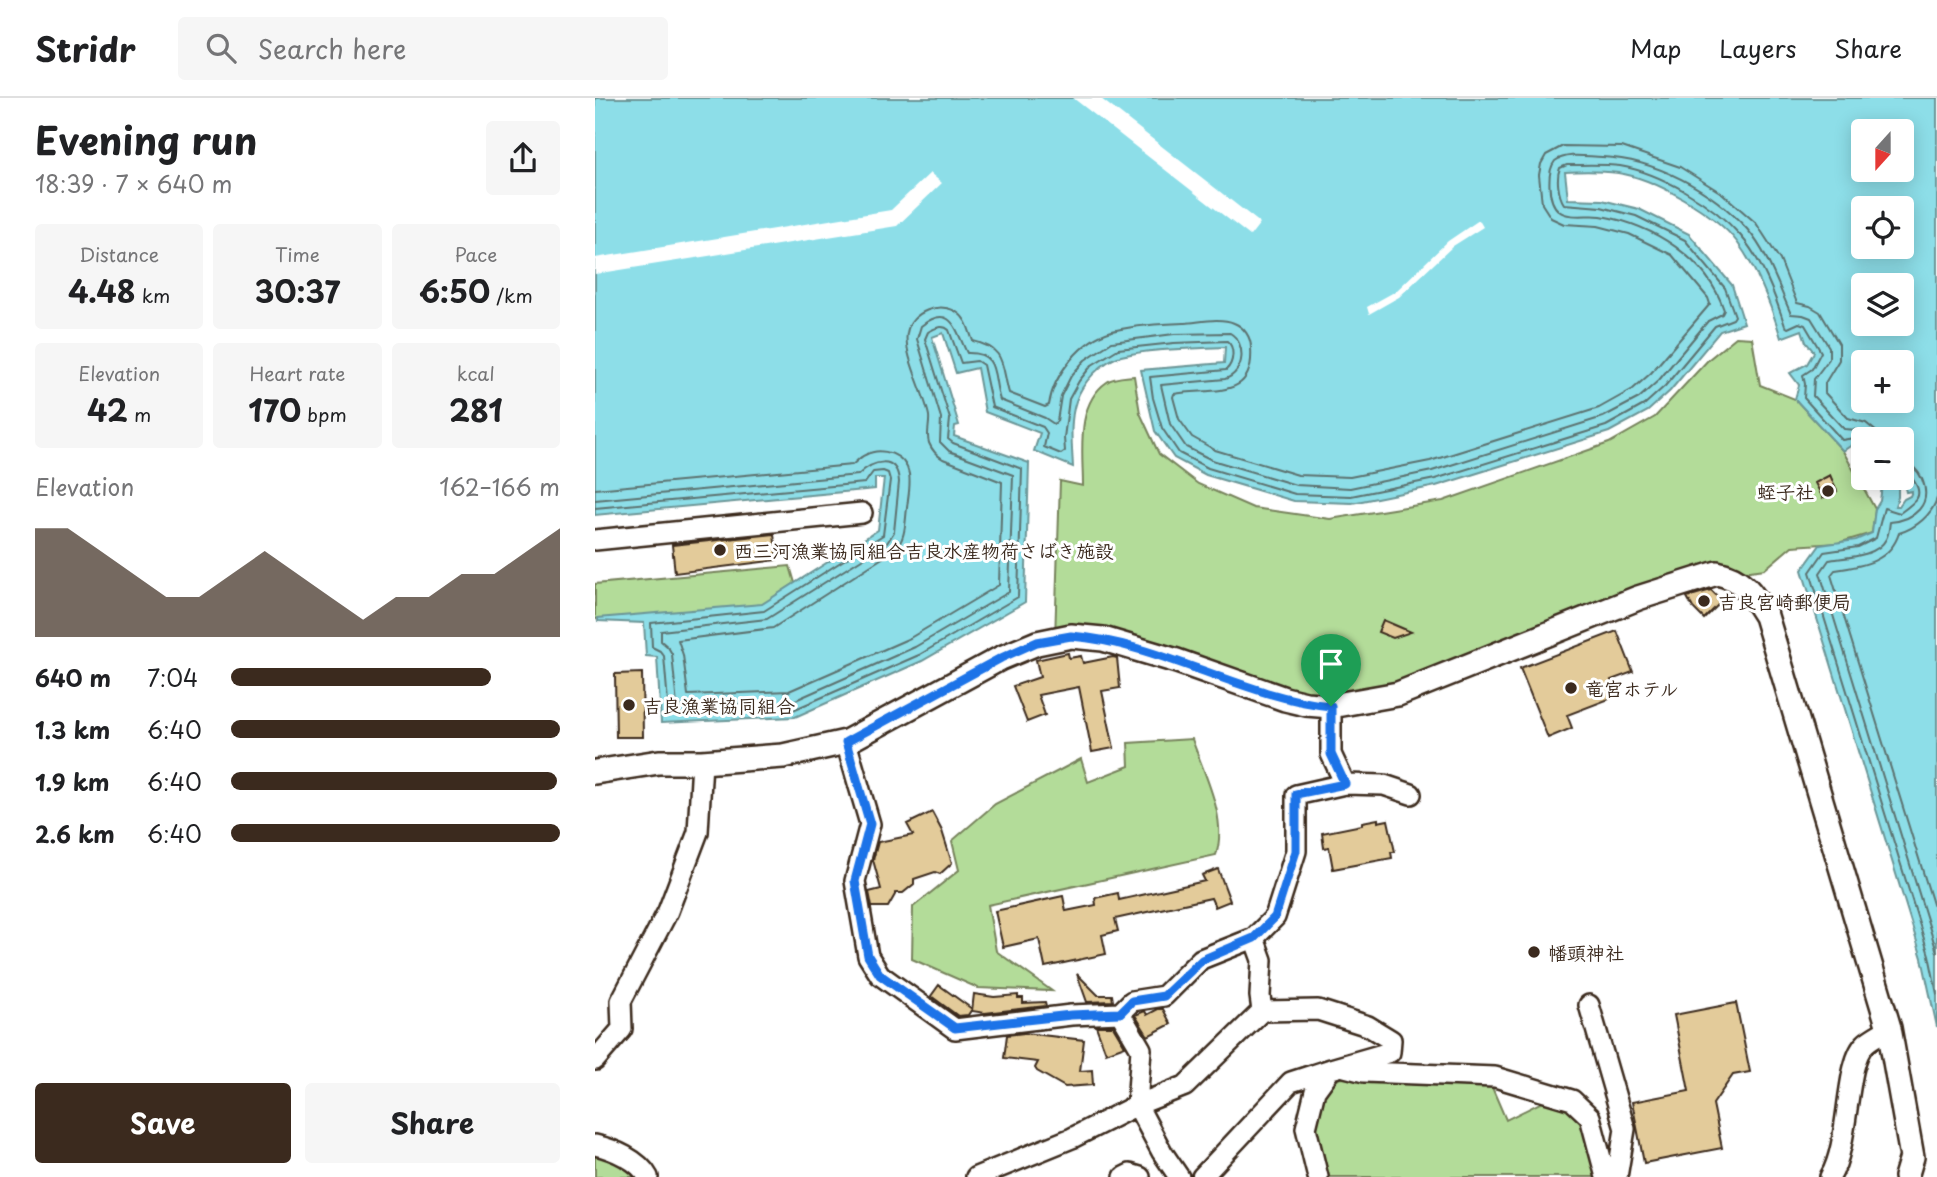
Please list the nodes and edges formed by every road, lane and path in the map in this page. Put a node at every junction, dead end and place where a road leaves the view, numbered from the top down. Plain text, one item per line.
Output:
1 (862, 513) dead end
2 (595, 540) edge
3 (1331, 706) junction
4 (846, 742) junction
5 (702, 762) junction
6 (595, 772) edge
7 (1345, 784) junction
8 (1411, 794) dead end
9 (1254, 938) junction
10 (1589, 1004) dead end
11 (1262, 1011) junction
12 (1120, 1013) junction
13 (1889, 1028) junction
14 (595, 1060) edge
15 (1336, 1067) junction
16 (1136, 1105) junction
17 (595, 1145) edge
18 (647, 1177) edge
19 (976, 1177) edge
20 (1125, 1177) edge
21 (1140, 1177) edge
22 (1179, 1177) edge
23 (1202, 1177) edge
24 (1318, 1177) edge
25 (1607, 1177) edge
26 (1617, 1177) edge
27 (1830, 1177) edge
28 (1906, 1177) edge

1 - 2 street
3 - 4 street
3 - 7 street
3 - 13 street
4 - 5 street
4 - 12 street
5 - 6 street
5 - 14 street
7 - 8 street
7 - 9 street
9 - 11 street
9 - 12 street
10 - 26 street
11 - 15 street
11 - 16 street
12 - 16 street
13 - 27 street
13 - 28 street
15 - 23 street
15 - 24 street
15 - 25 street
16 - 19 street
16 - 22 street
17 - 18 street
20 - 21 street

